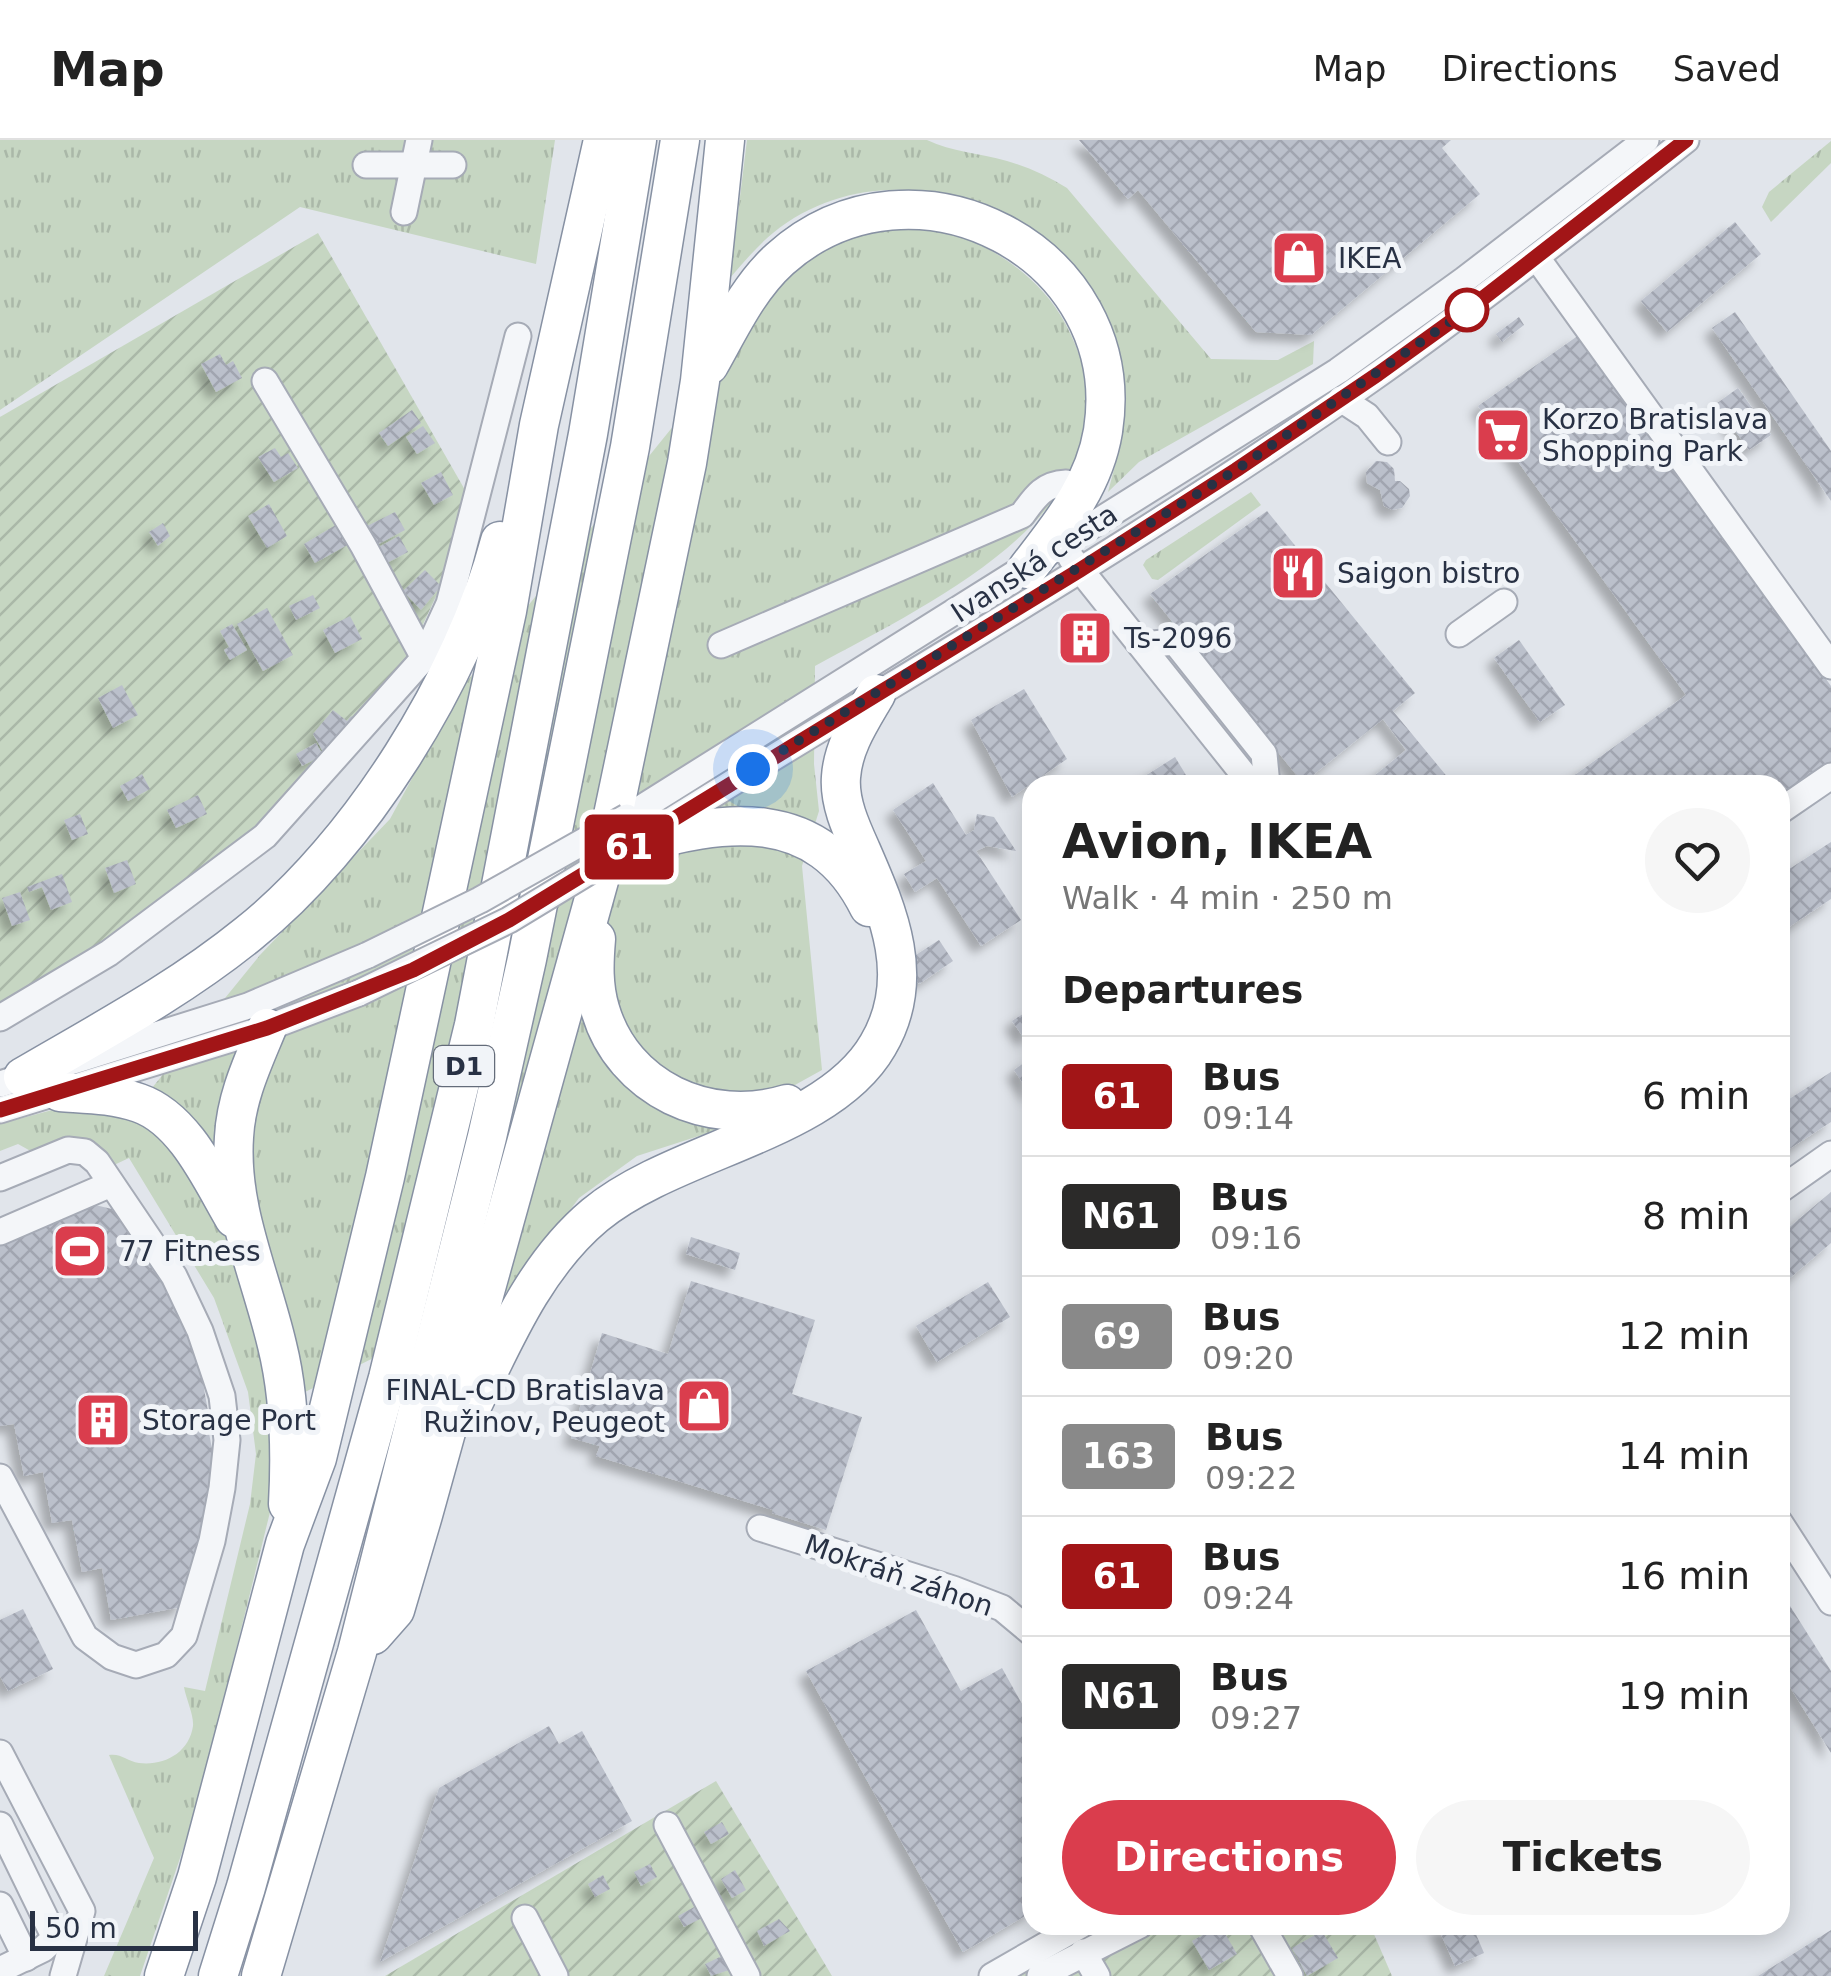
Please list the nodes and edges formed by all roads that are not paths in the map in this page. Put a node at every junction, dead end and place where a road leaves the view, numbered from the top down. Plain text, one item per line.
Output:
1 (604, 140) edge
2 (637, 140) edge
3 (680, 140) edge
4 (725, 140) edge
5 (1646, 140) edge
6 (1686, 140) edge
7 (416, 153) edge
8 (366, 165) dead end
9 (453, 165) dead end
10 (404, 212) dead end
11 (1537, 258) junction
12 (518, 336) dead end
13 (700, 380) junction
14 (265, 381) dead end
15 (1341, 399) junction
16 (539, 425) junction
17 (1388, 442) dead end
18 (1066, 483) dead end
19 (1062, 546) junction
20 (1027, 568) junction
21 (1080, 570) junction
22 (1504, 602) dead end
23 (1460, 634) dead end
24 (721, 645) dead end
25 (1141, 645) junction
26 (424, 658) junction
27 (1831, 666) edge
28 (876, 694) junction
29 (1244, 775) edge
30 (1266, 775) edge
31 (1831, 776) edge
32 (1790, 805) edge
33 (631, 846) junction
34 (600, 877) junction
35 (306, 983) junction
36 (0, 1018) edge
37 (267, 1028) junction
38 (12, 1081) edge
39 (60, 1092) junction
40 (823, 1093) junction
41 (0, 1110) edge
42 (1831, 1154) edge
43 (0, 1178) edge
44 (1790, 1183) edge
45 (111, 1184) junction
46 (0, 1232) edge
47 (245, 1236) junction
48 (0, 1477) edge
49 (423, 1515) junction
50 (760, 1528) dead end
51 (1790, 1538) edge
52 (285, 1544) junction
53 (1831, 1602) edge
54 (1022, 1625) edge
55 (357, 1652) junction
56 (0, 1753) edge
57 (36, 1822) junction
58 (667, 1825) dead end
59 (2, 1834) edge
60 (0, 1906) edge
61 (525, 1918) dead end
62 (1064, 1935) edge
63 (1119, 1935) edge
64 (1267, 1935) edge
65 (1083, 1952) junction
66 (26, 1958) junction
67 (0, 1970) edge
68 (63, 1976) edge
69 (164, 1976) edge
70 (218, 1976) edge
71 (261, 1976) edge
72 (554, 1976) edge
73 (747, 1976) edge
74 (992, 1976) edge
75 (1040, 1976) edge
76 (1097, 1976) edge
77 (1290, 1976) edge

1 - 16 highway
2 - 70 highway, D1
3 - 55 highway, D1
4 - 13 highway
5 - 19 street, Ivanská cesta
6 - 11 street, Ivanská cesta
7 - 8 street
7 - 9 street
7 - 10 street
11 - 15 street, Ivanská cesta
11 - 27 street
12 - 26 street
13 - 20 highway
13 - 34 highway
14 - 26 street
15 - 17 street
15 - 21 street, Ivanská cesta
16 - 38 highway
16 - 52 highway
18 - 24 street
19 - 20 street, Ivanská cesta
19 - 21 street
20 - 35 street, Ivanská cesta, bridge
21 - 25 street
21 - 28 street, Ivanská cesta
22 - 23 street
25 - 29 street
25 - 30 street
26 - 36 street
28 - 33 street, Ivanská cesta
28 - 40 highway
31 - 32 street
33 - 37 street, Ivanská cesta, bridge
33 - 40 highway
34 - 40 highway
34 - 49 highway
35 - 37 street
35 - 38 street, Ivanská cesta
37 - 39 street, Ivanská cesta
37 - 47 highway
39 - 41 street, Ivanská cesta
39 - 47 highway
40 - 49 highway
42 - 44 street
43 - 45 street
45 - 46 street
45 - 48 street
47 - 52 highway
49 - 55 highway
50 - 54 street, Mokráň záhon
51 - 53 street
52 - 69 highway
55 - 71 highway, D1
56 - 57 street
57 - 59 street
57 - 68 street
58 - 73 street
59 - 66 street
60 - 66 street
61 - 72 street
62 - 74 street
63 - 65 street
64 - 77 street
65 - 75 street
65 - 76 street
66 - 67 street

